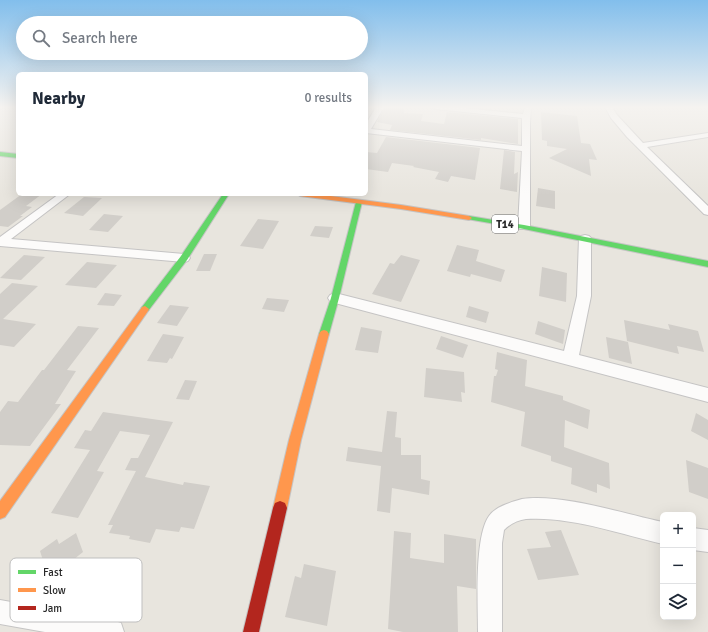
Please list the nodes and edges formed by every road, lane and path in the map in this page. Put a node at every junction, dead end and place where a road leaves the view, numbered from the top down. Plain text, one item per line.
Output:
1 (415, 136) edge
2 (526, 136) edge
3 (632, 136) edge
4 (694, 136) edge
5 (689, 137) junction
6 (708, 141) edge
7 (641, 146) junction
8 (526, 149) junction
9 (0, 154) edge
10 (16, 156) edge
11 (62, 196) edge
12 (225, 196) edge
13 (315, 196) edge
14 (359, 202) junction
15 (708, 212) edge
16 (524, 227) junction
17 (584, 238) junction
18 (0, 242) edge
19 (184, 258) junction
20 (708, 264) edge
21 (335, 298) junction
22 (570, 359) junction
23 (708, 395) edge
24 (0, 512) edge
25 (660, 532) edge
26 (696, 539) edge
27 (708, 541) edge
28 (0, 612) edge
29 (10, 614) edge
30 (56, 622) edge
31 (112, 632) edge
32 (251, 632) edge
33 (490, 632) edge

1 - 8 street
2 - 8 street
3 - 7 street
4 - 5 street
5 - 6 street
5 - 7 street
7 - 15 street
8 - 16 street
9 - 10 main road
11 - 18 street
12 - 19 main road
13 - 14 main road, T14
14 - 16 main road, T14
14 - 21 main road
16 - 17 main road, T14
17 - 20 main road, T14
17 - 22 street
18 - 19 street
19 - 24 main road
21 - 22 street
21 - 32 main road
22 - 23 street
25 - 33 street
26 - 27 street
28 - 29 street
30 - 31 street

